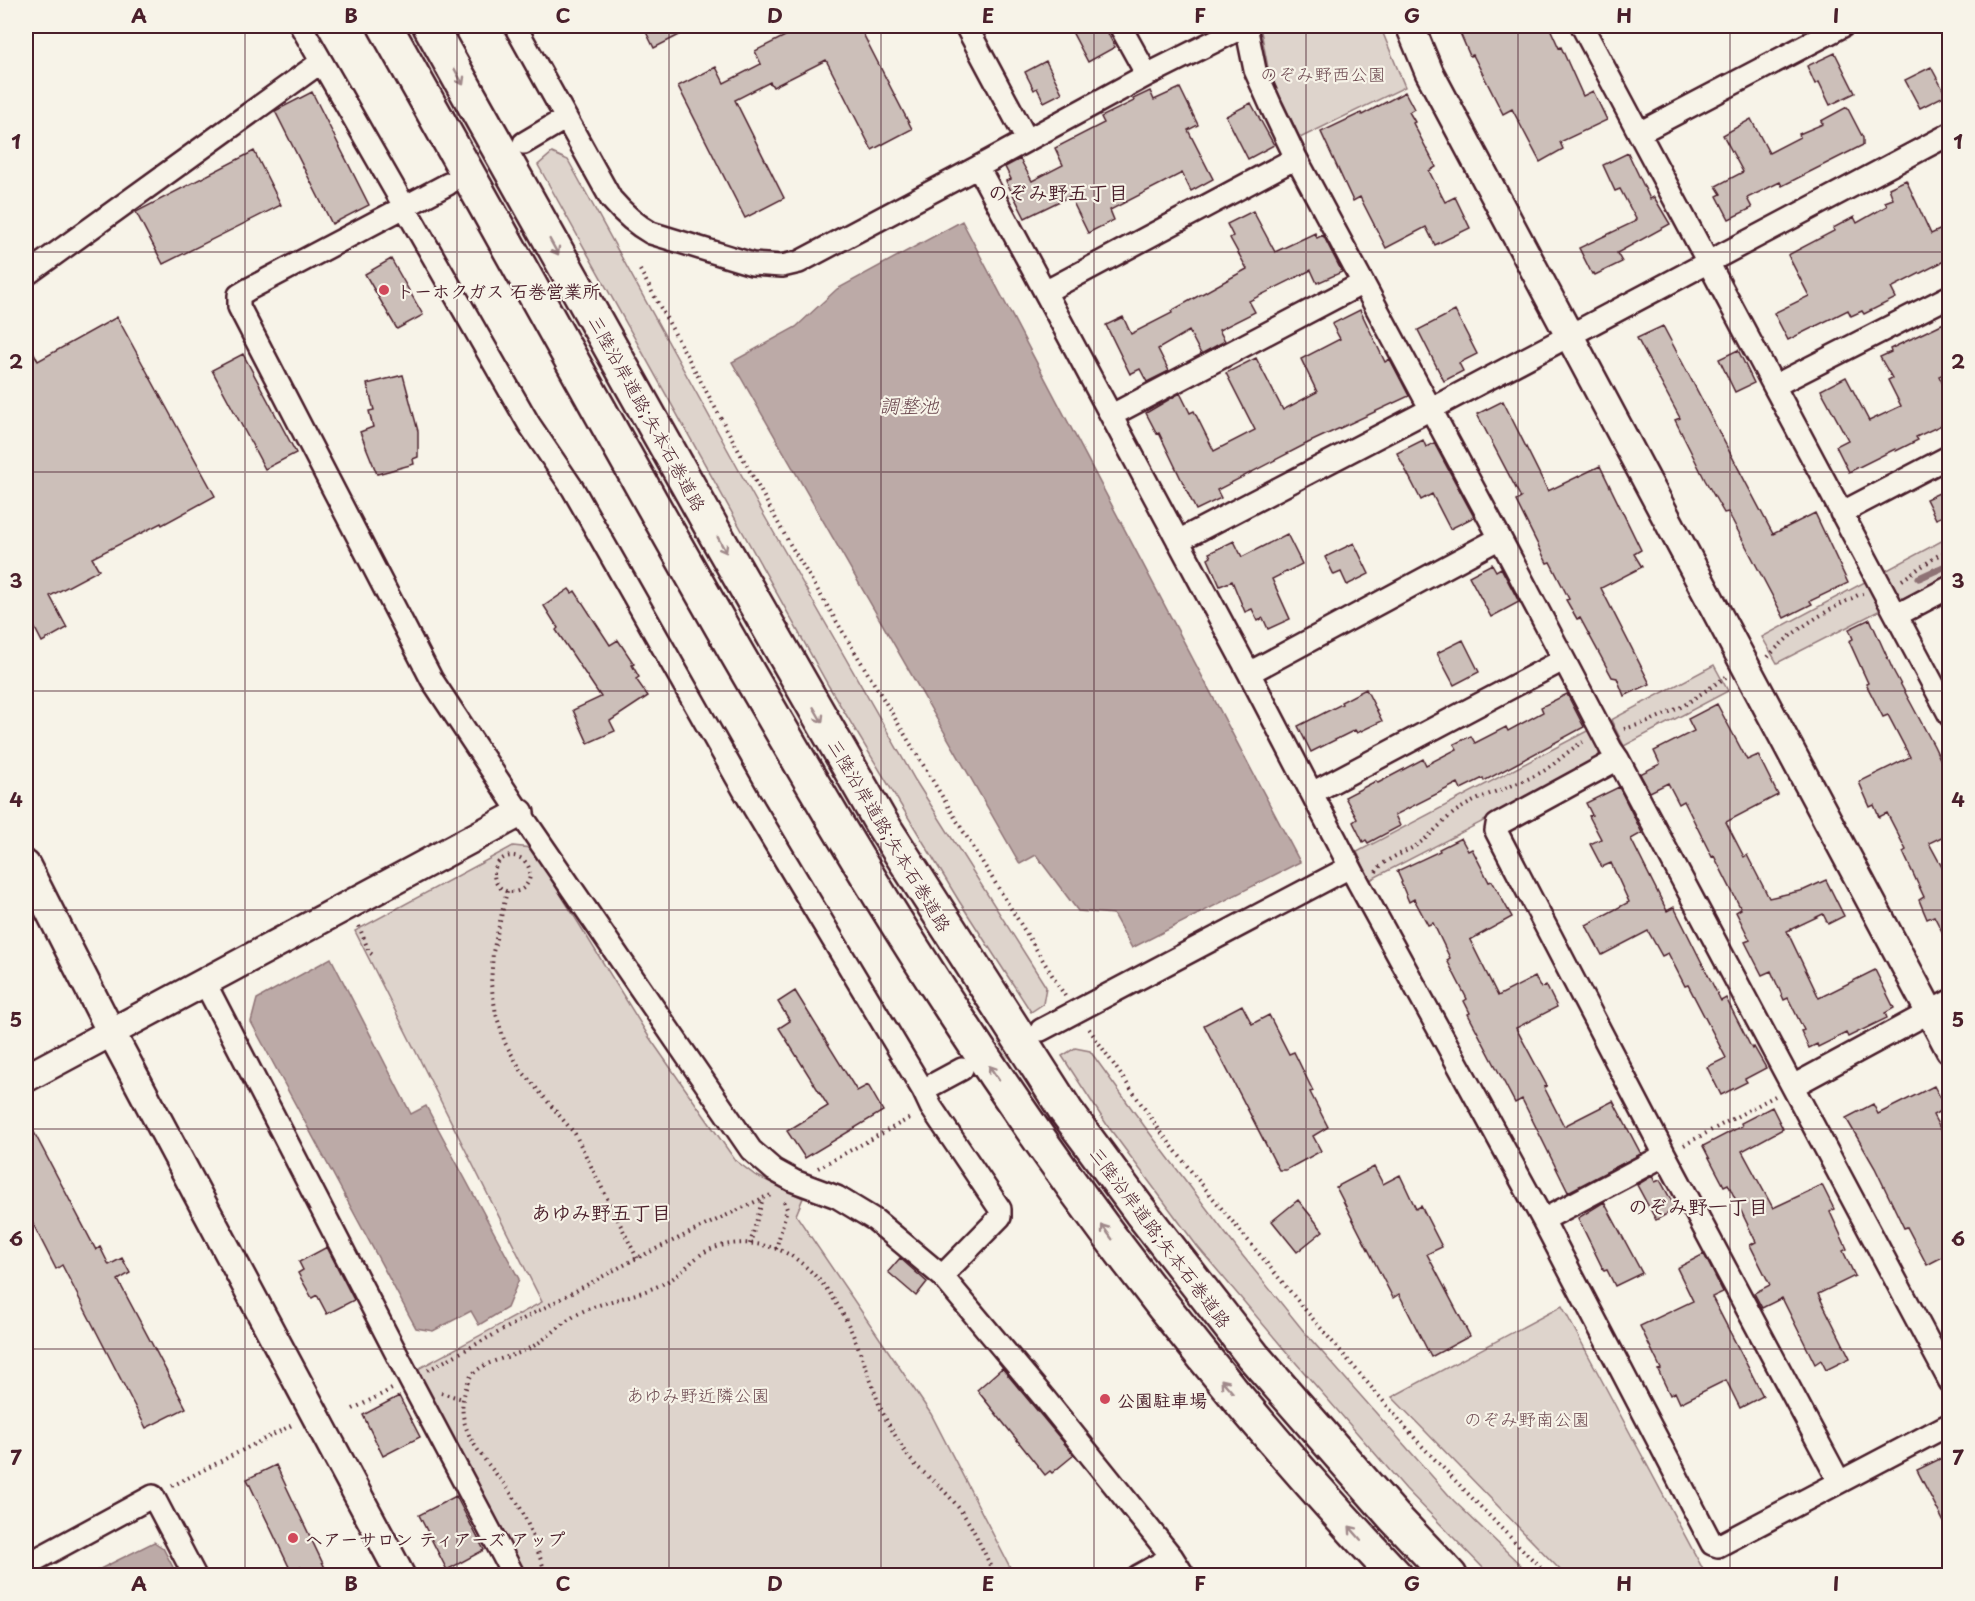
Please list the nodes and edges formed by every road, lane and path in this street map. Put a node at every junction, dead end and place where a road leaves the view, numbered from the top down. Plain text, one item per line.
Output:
1 (301, 26) edge
2 (385, 26) edge
3 (430, 26) edge
4 (515, 26) edge
5 (966, 26) edge
6 (1120, 26) edge
7 (1246, 26) edge
8 (1410, 26) edge
9 (1582, 26) edge
10 (1843, 26) edge
11 (321, 62) junction
12 (1147, 75) junction
13 (566, 118) junction
14 (1639, 133) junction
15 (1950, 134) edge
16 (1027, 140) junction
17 (524, 143) dead end
18 (1296, 158) junction
19 (978, 167) junction
20 (448, 184) dead end
21 (405, 208) junction
22 (1708, 262) junction
23 (640, 270) dead end
24 (26, 275) edge
25 (1363, 283) junction
26 (1045, 292) junction
27 (1950, 296) edge
28 (1569, 336) junction
29 (1774, 386) junction
30 (1431, 410) junction
31 (1112, 415) junction
32 (1950, 456) edge
33 (1841, 513) junction
34 (1500, 538) junction
35 (1178, 541) junction
36 (1950, 551) edge
37 (1950, 588) edge
38 (1884, 591) junction
39 (1897, 615) junction
40 (1563, 660) junction
41 (1760, 661) dead end
42 (1249, 673) junction
43 (1950, 716) edge
44 (1618, 759) junction
45 (1312, 793) junction
46 (520, 813) junction
47 (26, 865) edge
48 (1350, 867) junction
49 (507, 891) junction
50 (358, 923) dead end
51 (375, 957) dead end
52 (205, 983) junction
53 (1940, 1007) edge
54 (1075, 1011) junction
55 (1041, 1030) tunnel mouth
56 (111, 1032) junction
57 (1950, 1050) edge
58 (962, 1069) tunnel mouth
59 (26, 1078) edge
60 (1793, 1086) junction
61 (927, 1098) junction
62 (1665, 1155) junction
63 (794, 1181) junction
64 (763, 1198) junction
65 (1543, 1220) junction
66 (750, 1244) junction
67 (776, 1249) junction
68 (637, 1258) junction
69 (942, 1276) junction
70 (410, 1380) junction
71 (1950, 1382) edge
72 (353, 1409) dead end
73 (304, 1419) dead end
74 (1950, 1424) edge
75 (1839, 1481) junction
76 (164, 1490) dead end
77 (1172, 1557) junction
78 (30, 1568) edge
79 (195, 1575) edge
80 (401, 1575) edge
81 (514, 1575) edge
82 (547, 1575) edge
83 (992, 1575) edge
84 (1138, 1575) edge
85 (1184, 1575) edge
86 (1395, 1575) edge
87 (1450, 1575) edge
88 (1550, 1575) edge

1 - 11 street
86 -> 2 highway
3 -> 87 highway, 三陸沿岸道路;矢本石巻道路
4 - 13 street
5 - 16 street
6 - 12 street
7 - 12 street
7 - 18 street
8 - 28 street
9 - 14 street
10 - 14 street
11 - 21 street
11 - 24 street
12 - 16 street
13 - 17 street
13 - 19 street
14 - 22 street
15 - 22 street
16 - 19 street
18 - 25 street
18 - 26 street
19 - 26 street
20 - 21 street
21 - 46 street
21 - 61 street
22 - 28 street
22 - 29 street
23 - 54 path
25 - 30 street
25 - 31 street
26 - 31 street
27 - 29 street
28 - 30 street
28 - 53 street
29 - 33 street
30 - 34 street
30 - 35 street
31 - 35 street
32 - 33 street
33 - 38 street
34 - 40 street
34 - 42 street
35 - 42 street
36 - 38 path
37 - 39 street
38 - 39 street
38 - 41 path
39 - 43 street
40 - 44 street
40 - 45 street
42 - 45 street
44 - 60 street
44 - 62 street
45 - 48 street
46 - 52 street
46 - 63 street
47 - 56 street
48 - 54 street
48 - 65 street
49 - 49 path
49 - 68 path
50 - 51 path
52 - 56 street
52 - 70 street
53 - 57 street
53 - 60 street
54 - 55 street
54 - 88 path
56 - 59 street
56 - 80 street
58 - 61 street
60 - 62 path
60 - 71 street
61 - 63 path
61 - 69 street
62 - 65 street
62 - 75 street
63 - 69 street
64 - 66 path
64 - 67 path
64 - 68 path
65 - 75 street
66 - 67 path
66 - 82 path
67 - 83 path
68 - 70 path
69 - 77 street
70 - 72 path
70 - 81 street
73 - 76 path
74 - 75 street
77 - 84 street
77 - 85 street
78 - 79 street

